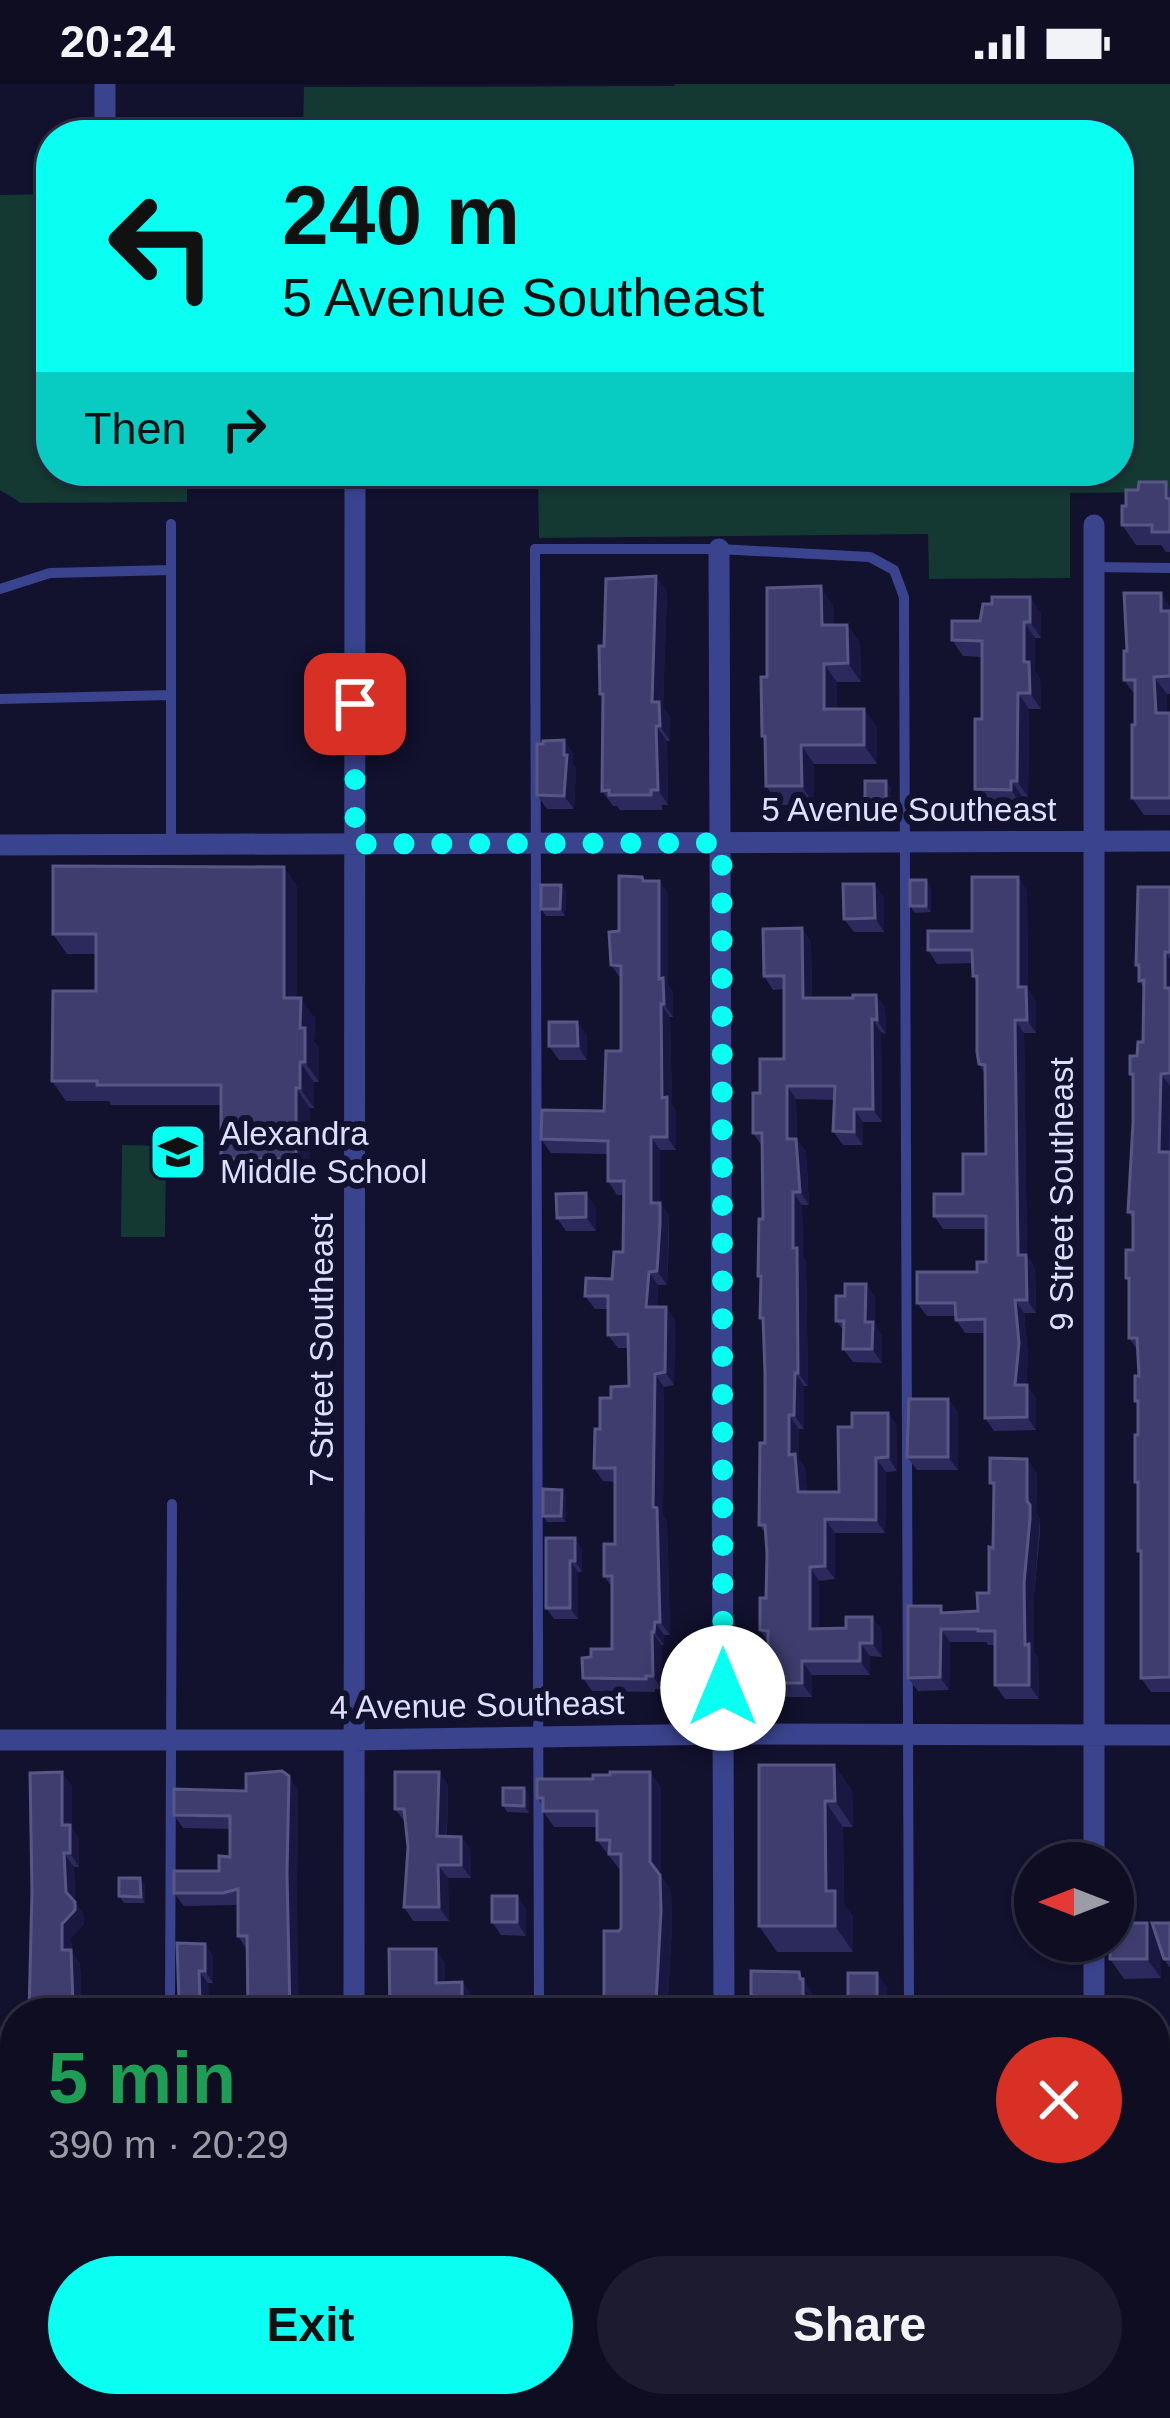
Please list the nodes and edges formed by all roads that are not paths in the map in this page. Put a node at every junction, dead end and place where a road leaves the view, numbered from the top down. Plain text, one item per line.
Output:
1 (105, 84) edge
2 (105, 120) edge
3 (355, 486) edge
4 (171, 524) dead end
5 (1094, 525) dead end
6 (719, 549) junction
7 (1094, 567) junction
8 (1170, 568) edge
9 (171, 570) junction
10 (0, 589) edge
11 (171, 695) junction
12 (0, 699) edge
13 (905, 842) junction
14 (1094, 842) junction
15 (1170, 842) edge
16 (722, 843) junction
17 (355, 844) junction
18 (536, 844) junction
19 (0, 845) edge
20 (171, 845) junction
21 (172, 1504) dead end
22 (723, 1734) junction
23 (908, 1735) junction
24 (1094, 1735) junction
25 (1170, 1735) edge
26 (537, 1737) junction
27 (0, 1740) edge
28 (170, 1740) junction
29 (353, 1740) junction
30 (1094, 1842) edge
31 (1094, 1962) edge
32 (170, 1998) edge
33 (354, 1998) edge
34 (538, 1998) edge
35 (724, 1998) edge
36 (909, 1998) edge
37 (1094, 1998) edge

1 - 2 street
3 - 17 street, 7 Street Southeast
4 - 9 lane
5 - 7 street, 9 Street Southeast
6 - 13 lane
6 - 16 street
6 - 18 lane
7 - 8 lane
7 - 14 street, 9 Street Southeast
9 - 10 lane
9 - 11 lane
11 - 12 lane
11 - 20 lane
13 - 14 street, 5 Avenue Southeast
13 - 16 street, 5 Avenue Southeast
13 - 23 lane
14 - 15 street, 5 Avenue Southeast
14 - 24 street, 9 Street Southeast
16 - 18 street, 5 Avenue Southeast
16 - 22 street
17 - 18 street, 5 Avenue Southeast
17 - 20 street, 5 Avenue Southeast
17 - 29 street, 7 Street Southeast
18 - 26 lane
19 - 20 street, 5 Avenue Southeast
21 - 28 lane
22 - 23 street, 4 Avenue Southeast
22 - 26 street, 4 Avenue Southeast
22 - 35 street
23 - 24 street, 4 Avenue Southeast
23 - 36 lane
24 - 25 street, 4 Avenue Southeast
24 - 30 street, 9 Street Southeast
26 - 29 street, 4 Avenue Southeast
26 - 34 lane
27 - 28 street, 4 Avenue Southeast
28 - 29 street, 4 Avenue Southeast
28 - 32 lane
29 - 33 street, 7 Street Southeast
31 - 37 street

